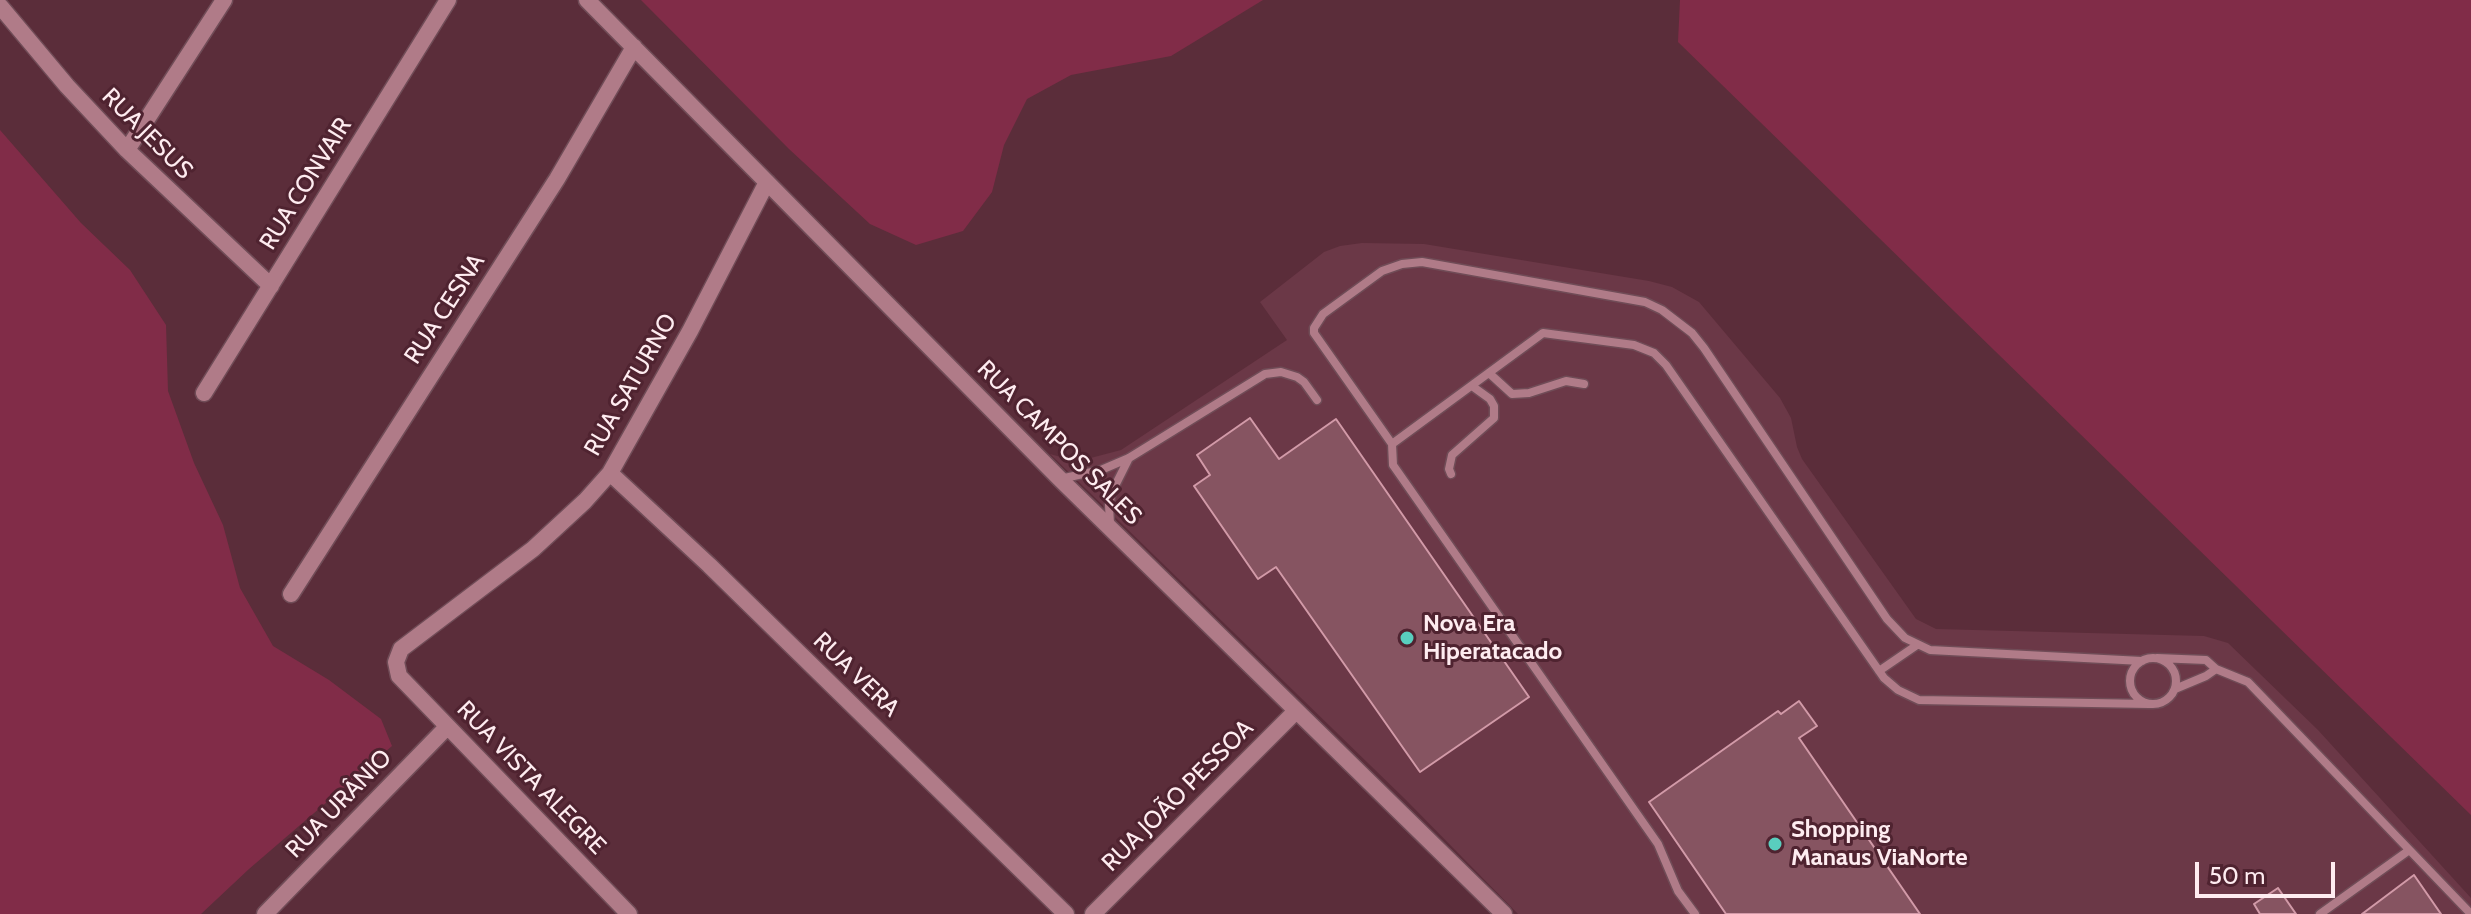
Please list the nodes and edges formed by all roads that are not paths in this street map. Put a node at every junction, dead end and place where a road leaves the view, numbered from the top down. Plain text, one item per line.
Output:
1 (224, 0) edge
2 (448, 0) edge
3 (587, 0) edge
4 (1, 3) edge
5 (634, 47) junction
6 (127, 150) junction
7 (767, 182) junction
8 (271, 286) junction
9 (1489, 373) junction
10 (1584, 384) dead end
11 (1472, 386) junction
12 (204, 393) dead end
13 (1317, 400) dead end
14 (1392, 444) junction
15 (1129, 458) junction
16 (610, 473) junction
17 (1451, 474) dead end
18 (1060, 479) junction
19 (1111, 529) junction
20 (291, 594) dead end
21 (1917, 645) junction
22 (2157, 658) junction
23 (2142, 661) junction
24 (2216, 669) junction
25 (1879, 671) junction
26 (399, 676) joint
27 (2175, 689) junction
28 (2149, 704) junction
29 (1295, 712) junction
30 (447, 727) junction
31 (2408, 851) junction
32 (265, 914) edge
33 (629, 914) edge
34 (1066, 914) edge
35 (1093, 914) edge
36 (1504, 914) edge
37 (1695, 914) edge
38 (2320, 914) edge
39 (2471, 914) edge

1 - 6 street
2 - 8 street, RUA CONVAIR
3 - 5 street, RUA CAMPOS SALES
4 - 6 street, RUA JESUS
5 - 7 street, RUA CAMPOS SALES
5 - 20 street, RUA CESNA
6 - 8 street, RUA JESUS
7 - 16 street, RUA SATURNO
7 - 18 street, RUA CAMPOS SALES
8 - 12 street, RUA CONVAIR
9 - 10 lane
9 - 11 lane
9 - 25 lane
11 - 14 lane
11 - 17 lane
13 - 15 lane
14 - 21 lane
14 - 37 lane
15 - 18 lane
15 - 19 lane
16 - 26 street, RUA SATURNO
16 - 34 street, RUA VERA
18 - 19 street, RUA CAMPOS SALES
19 - 29 street, RUA CAMPOS SALES
21 - 23 lane
21 - 25 lane
22 - 23 lane
22 - 24 lane
22 - 27 lane
23 - 28 lane
24 - 27 lane
24 - 31 lane
25 - 28 lane
26 - 30 street, RUA VISTA ALEGRE
27 - 28 lane
29 - 35 street, RUA JOÃO PESSOA
29 - 36 street, RUA CAMPOS SALES
30 - 32 street, RUA URÂNIO
30 - 33 street, RUA VISTA ALEGRE
31 - 38 lane
31 - 39 lane

